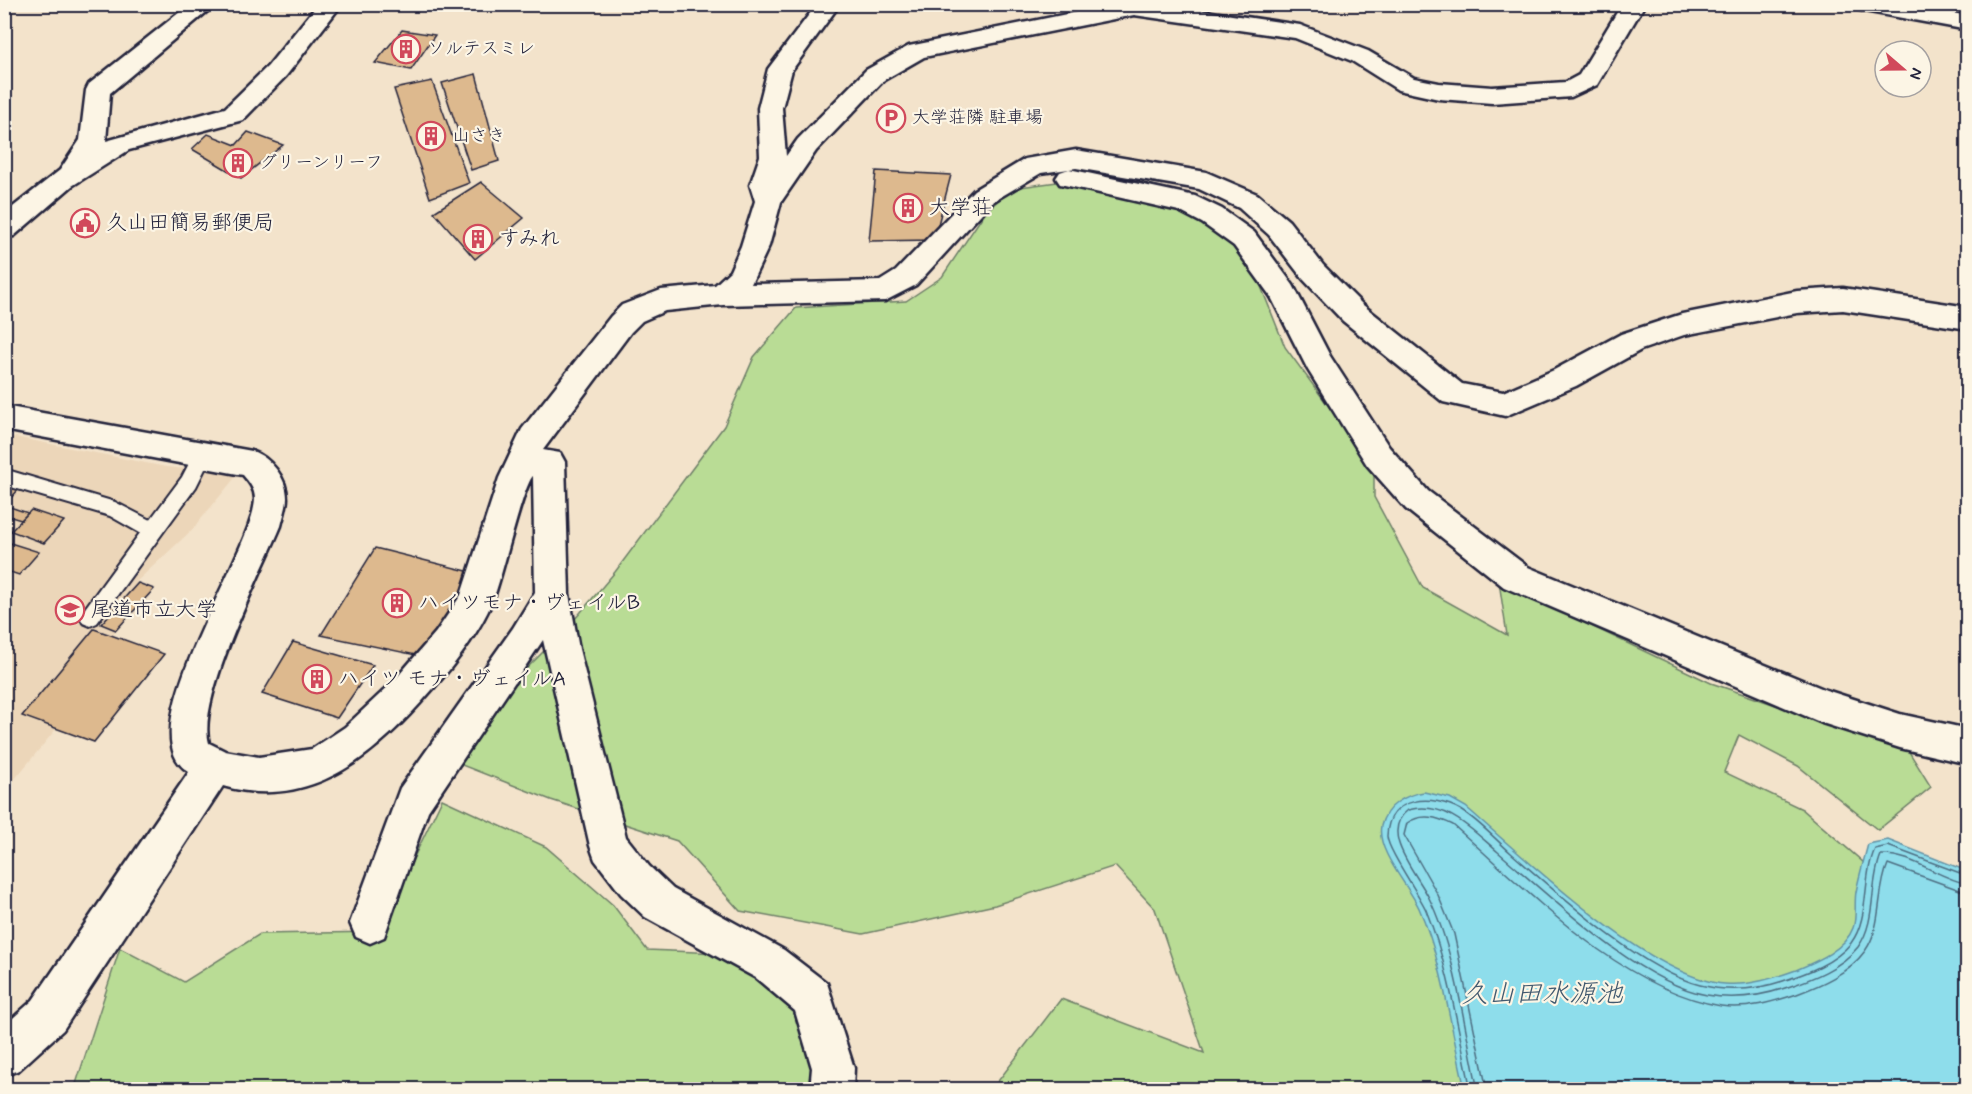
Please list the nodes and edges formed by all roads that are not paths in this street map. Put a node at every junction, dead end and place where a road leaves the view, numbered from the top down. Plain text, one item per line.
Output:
1 (205, 4) edge
2 (331, 4) edge
3 (829, 4) edge
4 (1634, 4) edge
5 (1864, 4) edge
6 (1131, 6) edge
7 (1968, 23) edge
8 (1034, 165) junction
9 (63, 180) junction
10 (768, 201) junction
11 (4, 229) edge
12 (723, 295) junction
13 (1968, 318) edge
14 (4, 418) edge
15 (202, 455) junction
16 (520, 464) junction
17 (4, 477) edge
18 (153, 531) junction
19 (552, 594) junction
20 (90, 617) dead end
21 (1968, 747) edge
22 (215, 766) junction
23 (370, 923) dead end
24 (4, 1055) edge
25 (831, 1089) edge

1 - 9 street
2 - 9 street
3 - 10 street
4 - 6 street
5 - 7 street
6 - 10 street
8 - 12 street
8 - 13 street
8 - 21 street
9 - 11 street
10 - 12 street
12 - 16 street
14 - 15 street
15 - 18 lane
15 - 22 street
16 - 19 street
16 - 22 street
17 - 18 lane
18 - 20 lane
19 - 23 street
19 - 25 street
22 - 24 street

